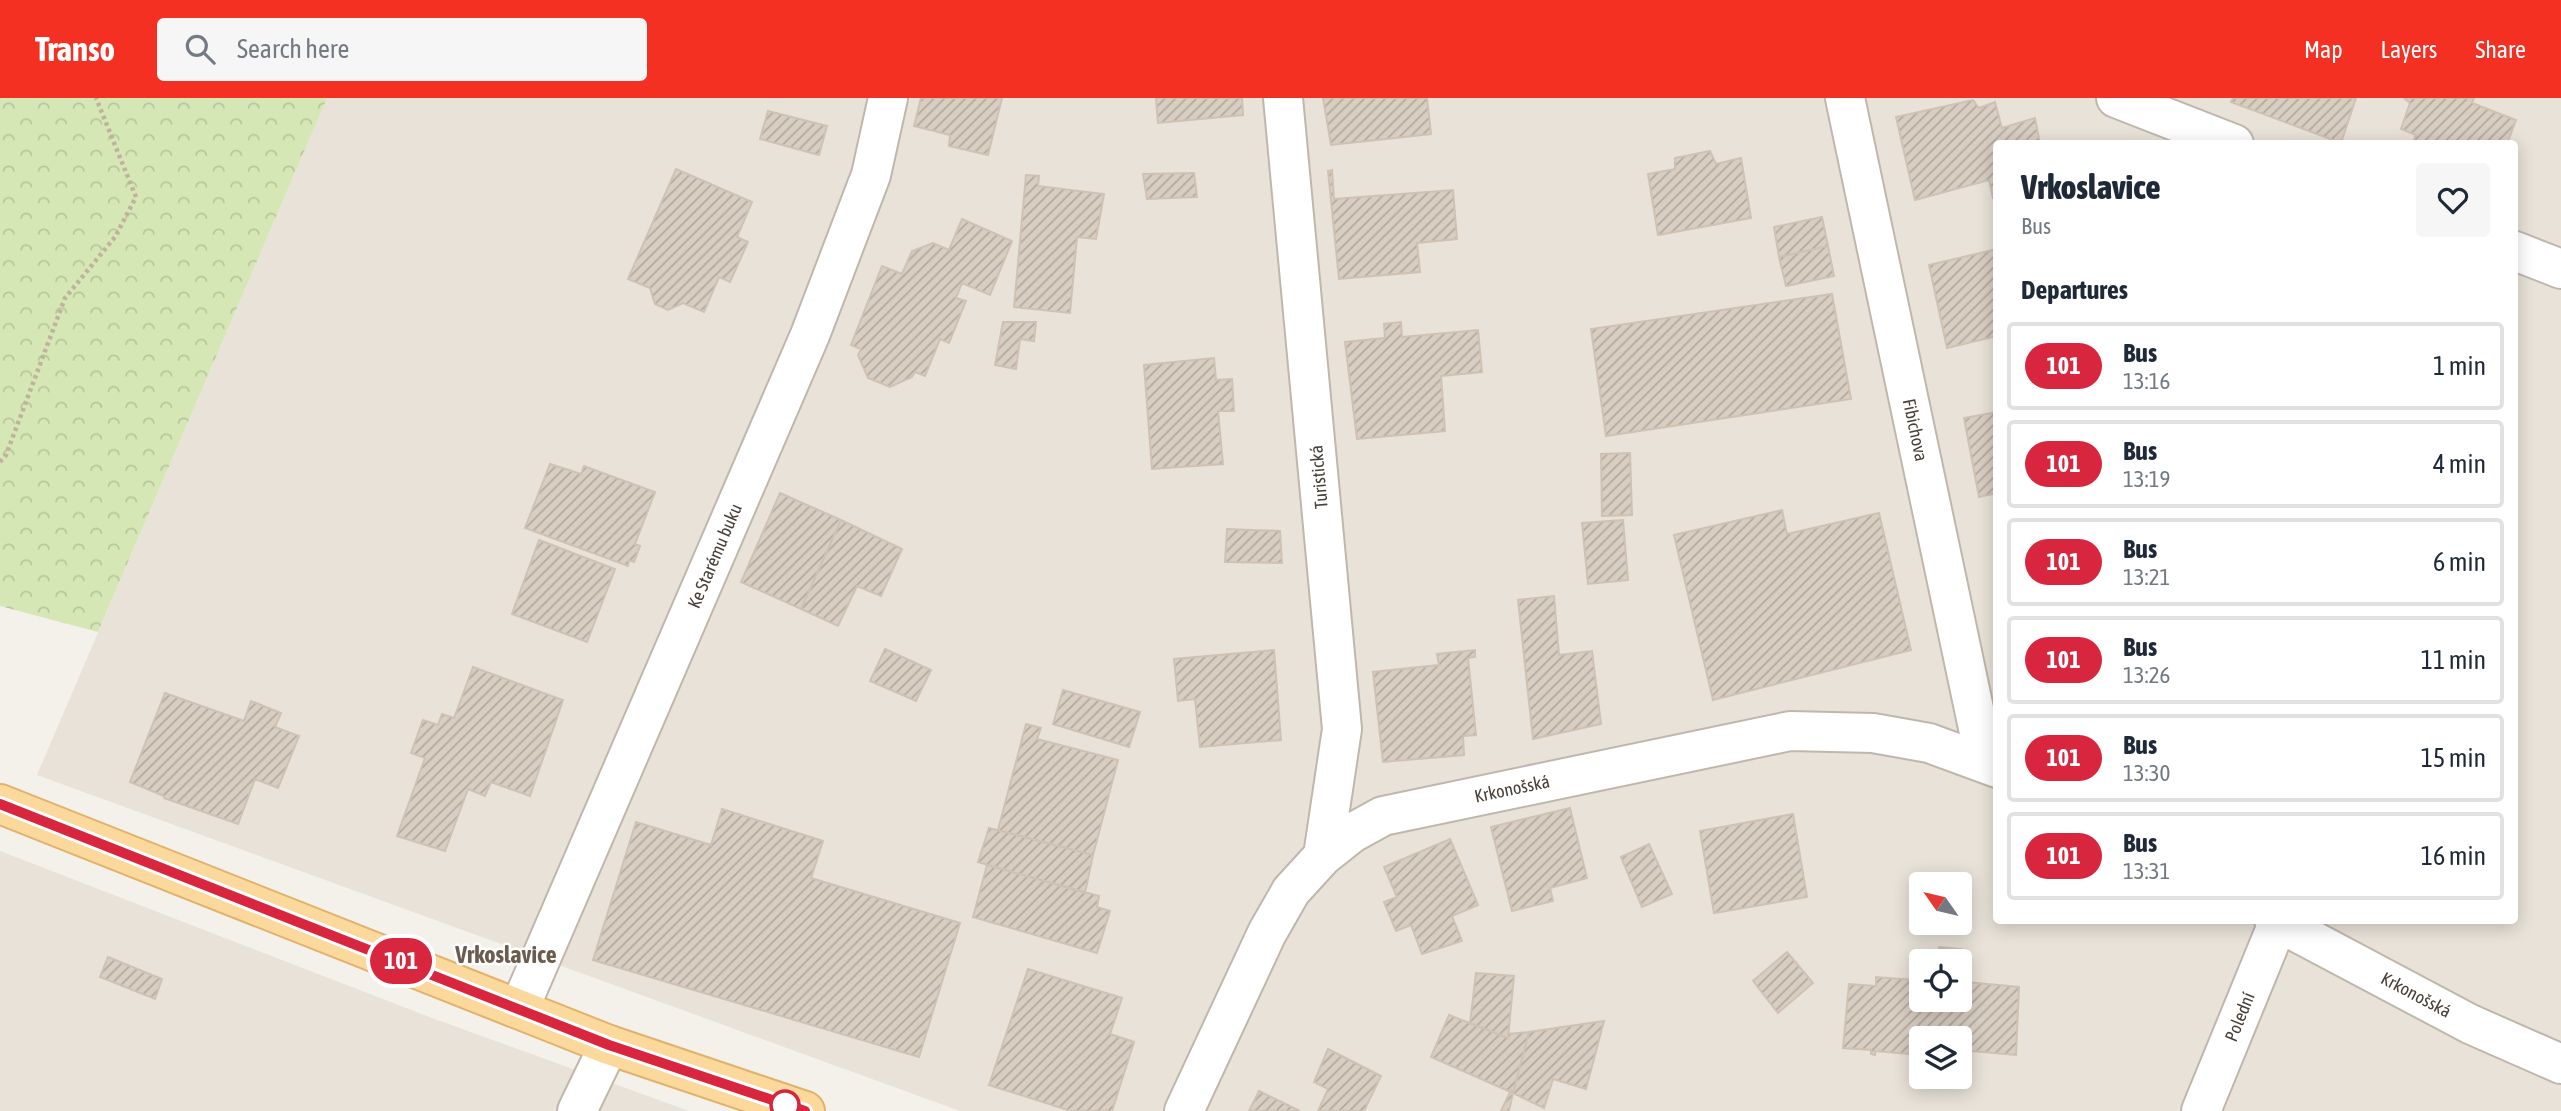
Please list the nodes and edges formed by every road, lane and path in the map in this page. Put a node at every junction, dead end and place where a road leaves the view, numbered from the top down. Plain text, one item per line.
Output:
1 (96, 98) edge
2 (888, 98) edge
3 (1283, 98) edge
4 (1845, 98) edge
5 (2116, 98) edge
6 (2224, 140) edge
7 (2518, 252) edge
8 (2561, 269) edge
9 (0, 462) edge
10 (1991, 765) edge
11 (0, 804) edge
12 (1323, 856) junction
13 (2275, 924) edge
14 (2280, 924) edge
15 (520, 1007) junction
16 (609, 1045) junction
17 (2561, 1064) edge
18 (577, 1111) edge
19 (805, 1111) edge
20 (1184, 1111) edge
21 (2201, 1111) edge

1 - 9 path
2 - 15 street, Ke Starému buku
3 - 12 street, Turistická
4 - 10 street, Fibichova
5 - 6 street
7 - 8 street
10 - 12 street, Krkonošská
11 - 15 main road
12 - 20 street, Krkonošská
13 - 21 street, Polední
14 - 17 street, Krkonošská
15 - 16 main road
16 - 18 street
16 - 19 main road

